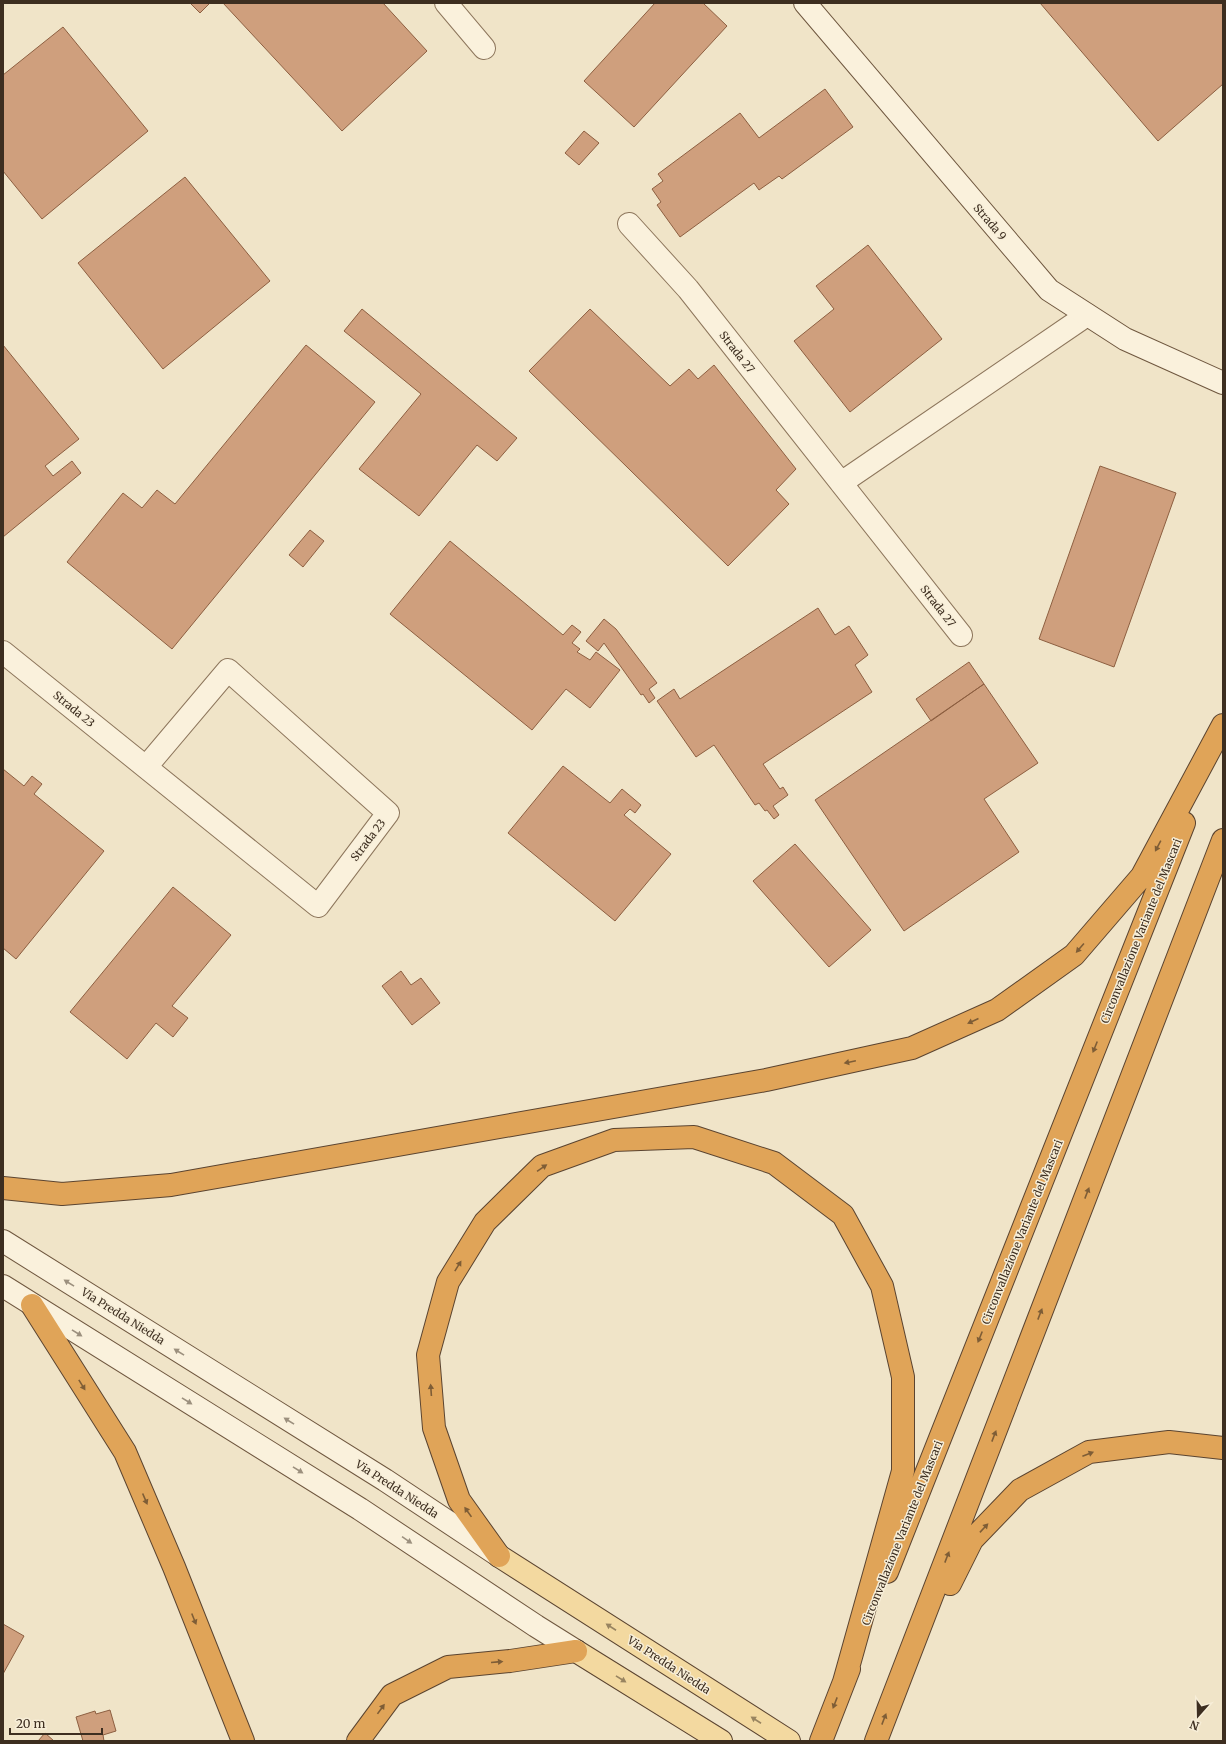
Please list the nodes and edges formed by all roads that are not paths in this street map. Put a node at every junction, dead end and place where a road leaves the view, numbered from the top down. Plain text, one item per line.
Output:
1 (446, 3) edge
2 (805, 3) edge
3 (484, 48) dead end
4 (629, 224) dead end
5 (1087, 315) junction
6 (1223, 383) edge
7 (841, 483) junction
8 (961, 635) dead end
9 (3, 652) edge
10 (1223, 724) edge
11 (146, 767) junction
12 (1223, 840) edge
13 (3, 1188) edge
14 (3, 1241) edge
15 (3, 1286) edge
16 (32, 1305) junction
17 (1223, 1448) edge
18 (498, 1556) junction
19 (576, 1651) junction
20 (844, 1682) junction
21 (893, 1698) junction
22 (824, 1733) edge
23 (242, 1741) edge
24 (358, 1741) edge
25 (721, 1741) edge
26 (789, 1741) edge
27 (876, 1741) edge

1 - 3 street
2 - 5 street, Strada 9
4 - 7 street, Strada 27
5 - 6 street, Strada 9
5 - 7 street
7 - 8 street, Strada 27
9 - 11 street, Strada 23
10 -> 13 highway
10 -> 20 highway, Circonvallazione Variante del Mascari
11 - 11 street, Strada 23
21 -> 12 highway
18 -> 14 street, Via Predda Niedda
15 - 16 street
16 -> 19 street
16 -> 23 highway
21 -> 17 highway
18 -> 20 highway
26 -> 18 main road, Via Predda Niedda
24 -> 19 highway
19 -> 25 main road
20 -> 22 highway, Circonvallazione Variante del Mascari
27 -> 21 highway

